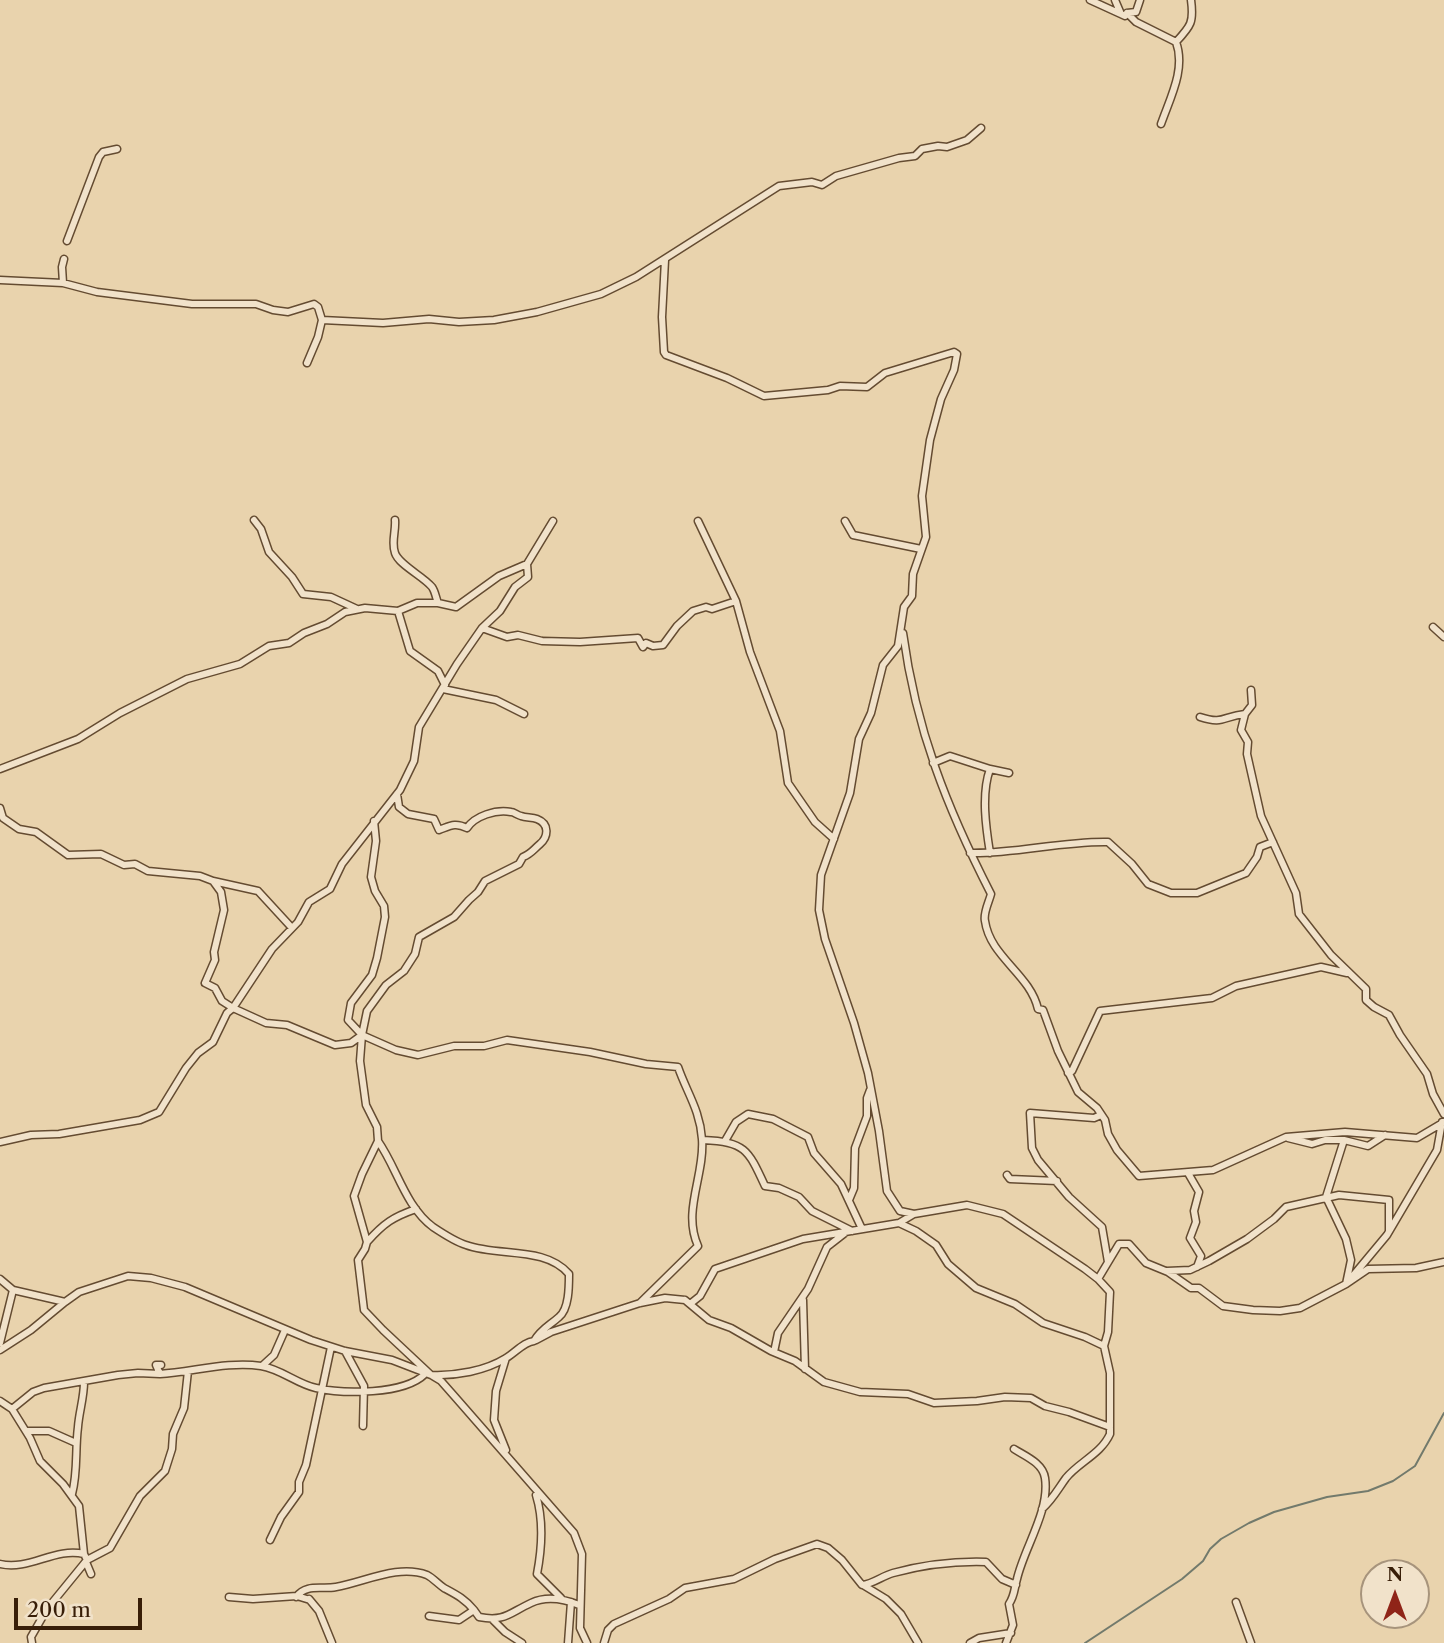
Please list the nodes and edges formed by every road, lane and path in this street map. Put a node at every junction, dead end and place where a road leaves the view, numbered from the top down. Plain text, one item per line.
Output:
1 (1090, 0) edge
2 (1115, 0) edge
3 (1140, 0) edge
4 (1191, 0) edge
5 (1124, 14) junction
6 (1176, 42) junction
7 (1161, 124) dead end
8 (981, 128) dead end
9 (117, 149) dead end
10 (66, 240) dead end
11 (64, 259) dead end
12 (664, 260) junction
13 (0, 280) edge
14 (62, 284) junction
15 (322, 320) junction
16 (307, 363) dead end
17 (254, 520) dead end
18 (395, 520) dead end
19 (553, 521) dead end
20 (698, 521) dead end
21 (845, 521) dead end
22 (921, 549) junction
23 (527, 564) junction
24 (736, 601) junction
25 (438, 603) junction
26 (357, 609) junction
27 (398, 611) junction
28 (1433, 627) dead end
29 (482, 628) junction
30 (903, 628) junction
31 (1444, 637) edge
32 (444, 687) junction
33 (1251, 690) dead end
34 (524, 714) dead end
35 (1245, 714) junction
36 (1200, 717) dead end
37 (933, 763) junction
38 (0, 769) edge
39 (990, 769) junction
40 (1009, 773) dead end
41 (397, 793) junction
42 (0, 808) edge
43 (374, 821) junction
44 (834, 839) junction
45 (1273, 842) junction
46 (970, 853) junction
47 (990, 853) junction
48 (213, 881) junction
49 (292, 928) junction
50 (1352, 974) junction
51 (233, 1008) junction
52 (362, 1035) junction
53 (1069, 1073) junction
54 (871, 1088) junction
55 (1444, 1114) edge
56 (1101, 1115) junction
57 (1443, 1124) edge
58 (1385, 1135) junction
59 (1285, 1137) junction
60 (1344, 1139) junction
61 (703, 1140) junction
62 (378, 1141) junction
63 (725, 1141) junction
64 (0, 1142) edge
65 (1188, 1173) junction
66 (1007, 1175) dead end
67 (1058, 1181) junction
68 (1326, 1197) junction
69 (849, 1200) junction
70 (416, 1209) junction
71 (914, 1214) junction
72 (899, 1223) junction
73 (862, 1229) junction
74 (849, 1231) junction
75 (1389, 1231) junction
76 (368, 1242) junction
77 (1444, 1262) edge
78 (1108, 1264) junction
79 (1197, 1267) junction
80 (1165, 1271) junction
81 (0, 1279) edge
82 (1098, 1279) junction
83 (1346, 1284) junction
84 (13, 1290) junction
85 (803, 1294) junction
86 (685, 1300) junction
87 (65, 1301) junction
88 (640, 1303) junction
89 (285, 1330) junction
90 (534, 1340) junction
91 (0, 1343) edge
92 (1104, 1346) junction
93 (331, 1347) junction
94 (0, 1350) edge
95 (345, 1351) junction
96 (775, 1352) junction
97 (506, 1358) junction
98 (160, 1365) dead end
99 (262, 1366) junction
100 (805, 1369) junction
101 (188, 1371) junction
102 (160, 1374) junction
103 (428, 1375) junction
104 (84, 1382) junction
105 (322, 1389) junction
106 (363, 1391) junction
107 (0, 1401) edge
108 (12, 1409) junction
109 (363, 1426) dead end
110 (1110, 1427) junction
111 (26, 1431) junction
112 (76, 1443) junction
113 (1014, 1449) dead end
114 (508, 1456) junction
115 (535, 1490) junction
116 (72, 1494) junction
117 (1042, 1509) junction
118 (270, 1540) dead end
119 (86, 1559) junction
120 (0, 1564) edge
121 (91, 1574) dead end
122 (862, 1585) junction
123 (1016, 1585) junction
124 (301, 1590) junction
125 (229, 1597) dead end
126 (296, 1597) junction
127 (561, 1598) junction
128 (310, 1600) junction
129 (571, 1602) junction
130 (1236, 1602) dead end
131 (579, 1605) junction
132 (474, 1610) junction
133 (429, 1616) dead end
134 (493, 1620) junction
135 (1010, 1633) junction
136 (32, 1643) edge
137 (332, 1643) edge
138 (522, 1643) edge
139 (568, 1643) edge
140 (587, 1643) edge
141 (604, 1643) edge
142 (918, 1643) edge
143 (970, 1643) edge
144 (1006, 1643) edge
145 (1251, 1643) edge

1 - 5 street
2 - 5 street
3 - 5 street
4 - 6 street
5 - 6 street
6 - 7 street
8 - 12 street
9 - 10 street
11 - 14 street
12 - 15 street
12 - 22 street
13 - 14 street
14 - 15 street
15 - 16 street
17 - 26 street
18 - 25 street
19 - 23 street
20 - 24 street
21 - 22 street
22 - 30 street
23 - 25 street
23 - 29 street
24 - 29 street
24 - 44 street
25 - 27 street
26 - 27 street
26 - 38 street
27 - 32 street
28 - 31 street
29 - 32 street
30 - 37 street
30 - 44 street
32 - 34 street
32 - 41 street
33 - 35 street
35 - 36 street
35 - 45 street
37 - 39 street
37 - 46 street
39 - 40 street
39 - 47 street
41 - 43 street
41 - 52 street
42 - 48 street
43 - 49 street
43 - 52 street
44 - 54 street
45 - 47 street
45 - 50 street
46 - 47 street
46 - 53 street
48 - 49 street
48 - 51 street
49 - 51 street
50 - 53 street
50 - 55 street
51 - 52 street
51 - 64 street
52 - 61 street
52 - 62 street
53 - 56 street
54 - 69 street
54 - 71 street
56 - 65 street
56 - 67 street
57 - 58 street
57 - 75 street
58 - 59 street
58 - 60 street
59 - 60 street
59 - 65 street
60 - 68 street
61 - 63 street
61 - 88 street
62 - 70 street
62 - 76 street
63 - 69 street
63 - 74 street
65 - 79 street
66 - 67 street
67 - 78 street
68 - 75 street
68 - 79 street
68 - 83 street
69 - 73 street
70 - 76 street
70 - 90 street
71 - 72 street
71 - 82 street
72 - 73 street
72 - 92 street
73 - 74 street
74 - 85 street
74 - 86 street
75 - 83 street
76 - 103 street
77 - 83 street
78 - 80 street
78 - 82 street
79 - 80 street
80 - 83 street
81 - 84 street
82 - 92 street
84 - 87 street
84 - 91 street
85 - 96 street
85 - 100 street
86 - 88 street
86 - 96 street
87 - 89 street
87 - 94 street
88 - 90 street
89 - 93 street
89 - 99 street
90 - 97 street
92 - 110 street
93 - 95 street
93 - 105 street
95 - 103 street
95 - 106 street
96 - 100 street
97 - 103 street
97 - 114 street
98 - 102 street
99 - 101 street
99 - 105 street
100 - 110 street
101 - 102 street
101 - 119 street
102 - 104 street
103 - 106 street
103 - 114 street
104 - 108 street
104 - 112 street
105 - 106 street
105 - 118 street
106 - 109 street
107 - 108 street
108 - 111 street
110 - 117 street
111 - 112 street
111 - 116 street
112 - 116 street
113 - 117 street
114 - 115 street
115 - 127 street
115 - 131 street
116 - 119 street
117 - 123 street
119 - 120 street
119 - 121 street
119 - 136 street
122 - 123 street
122 - 141 street
122 - 142 street
123 - 135 street
124 - 126 street
124 - 128 street
124 - 132 street
125 - 126 street
126 - 128 street
127 - 129 street
127 - 134 street
128 - 137 street
129 - 131 street
129 - 139 street
130 - 145 street
131 - 140 street
132 - 133 street
132 - 134 street
134 - 138 street
135 - 143 street
135 - 144 street

